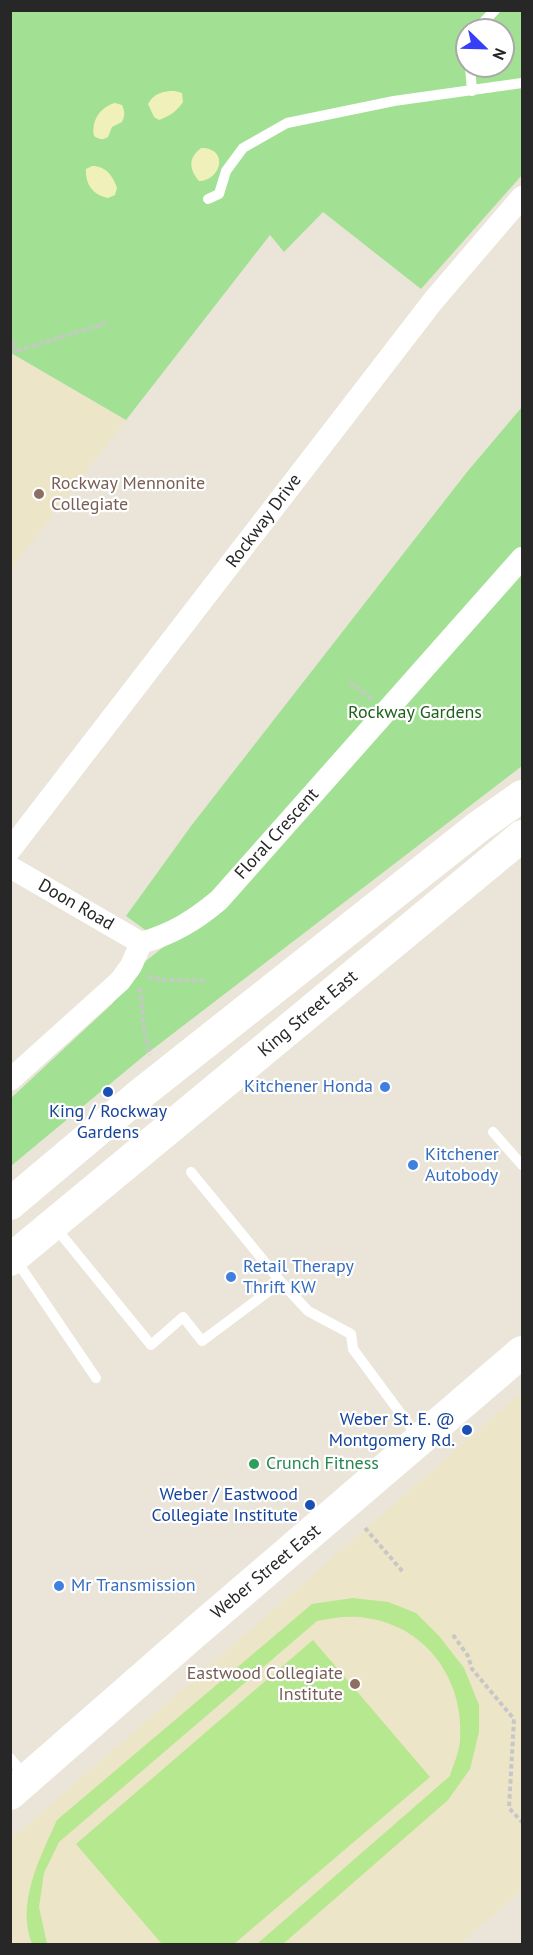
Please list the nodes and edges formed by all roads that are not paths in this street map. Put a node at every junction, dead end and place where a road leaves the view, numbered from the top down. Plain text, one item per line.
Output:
1 (471, 78) edge
2 (522, 83) edge
3 (472, 91) junction
4 (522, 197) edge
5 (208, 199) dead end
6 (522, 558) edge
7 (522, 785) edge
8 (522, 796) edge
9 (478, 827) junction
10 (521, 841) edge
11 (10, 850) edge
12 (10, 867) edge
13 (141, 943) junction
14 (10, 1080) edge
15 (493, 1132) dead end
16 (522, 1165) edge
17 (191, 1172) dead end
18 (10, 1204) edge
19 (53, 1225) junction
20 (13, 1258) edge
21 (281, 1282) junction
22 (522, 1352) edge
23 (96, 1378) dead end
24 (420, 1439) junction
25 (16, 1777) edge

1 - 3 lane
2 - 3 lane
3 - 5 lane
4 - 11 street, Rockway Drive
6 - 13 street, Floral Crescent
7 - 9 main road
8 - 9 main road
9 - 18 main road
10 - 19 main road, King Street East
12 - 13 street, Doon Road
13 - 14 street
15 - 16 lane
17 - 21 lane
19 - 20 main road, King Street East
19 - 21 lane
20 - 23 lane
21 - 24 lane
22 - 24 main road, Weber Street East
24 - 25 main road, Weber Street East

